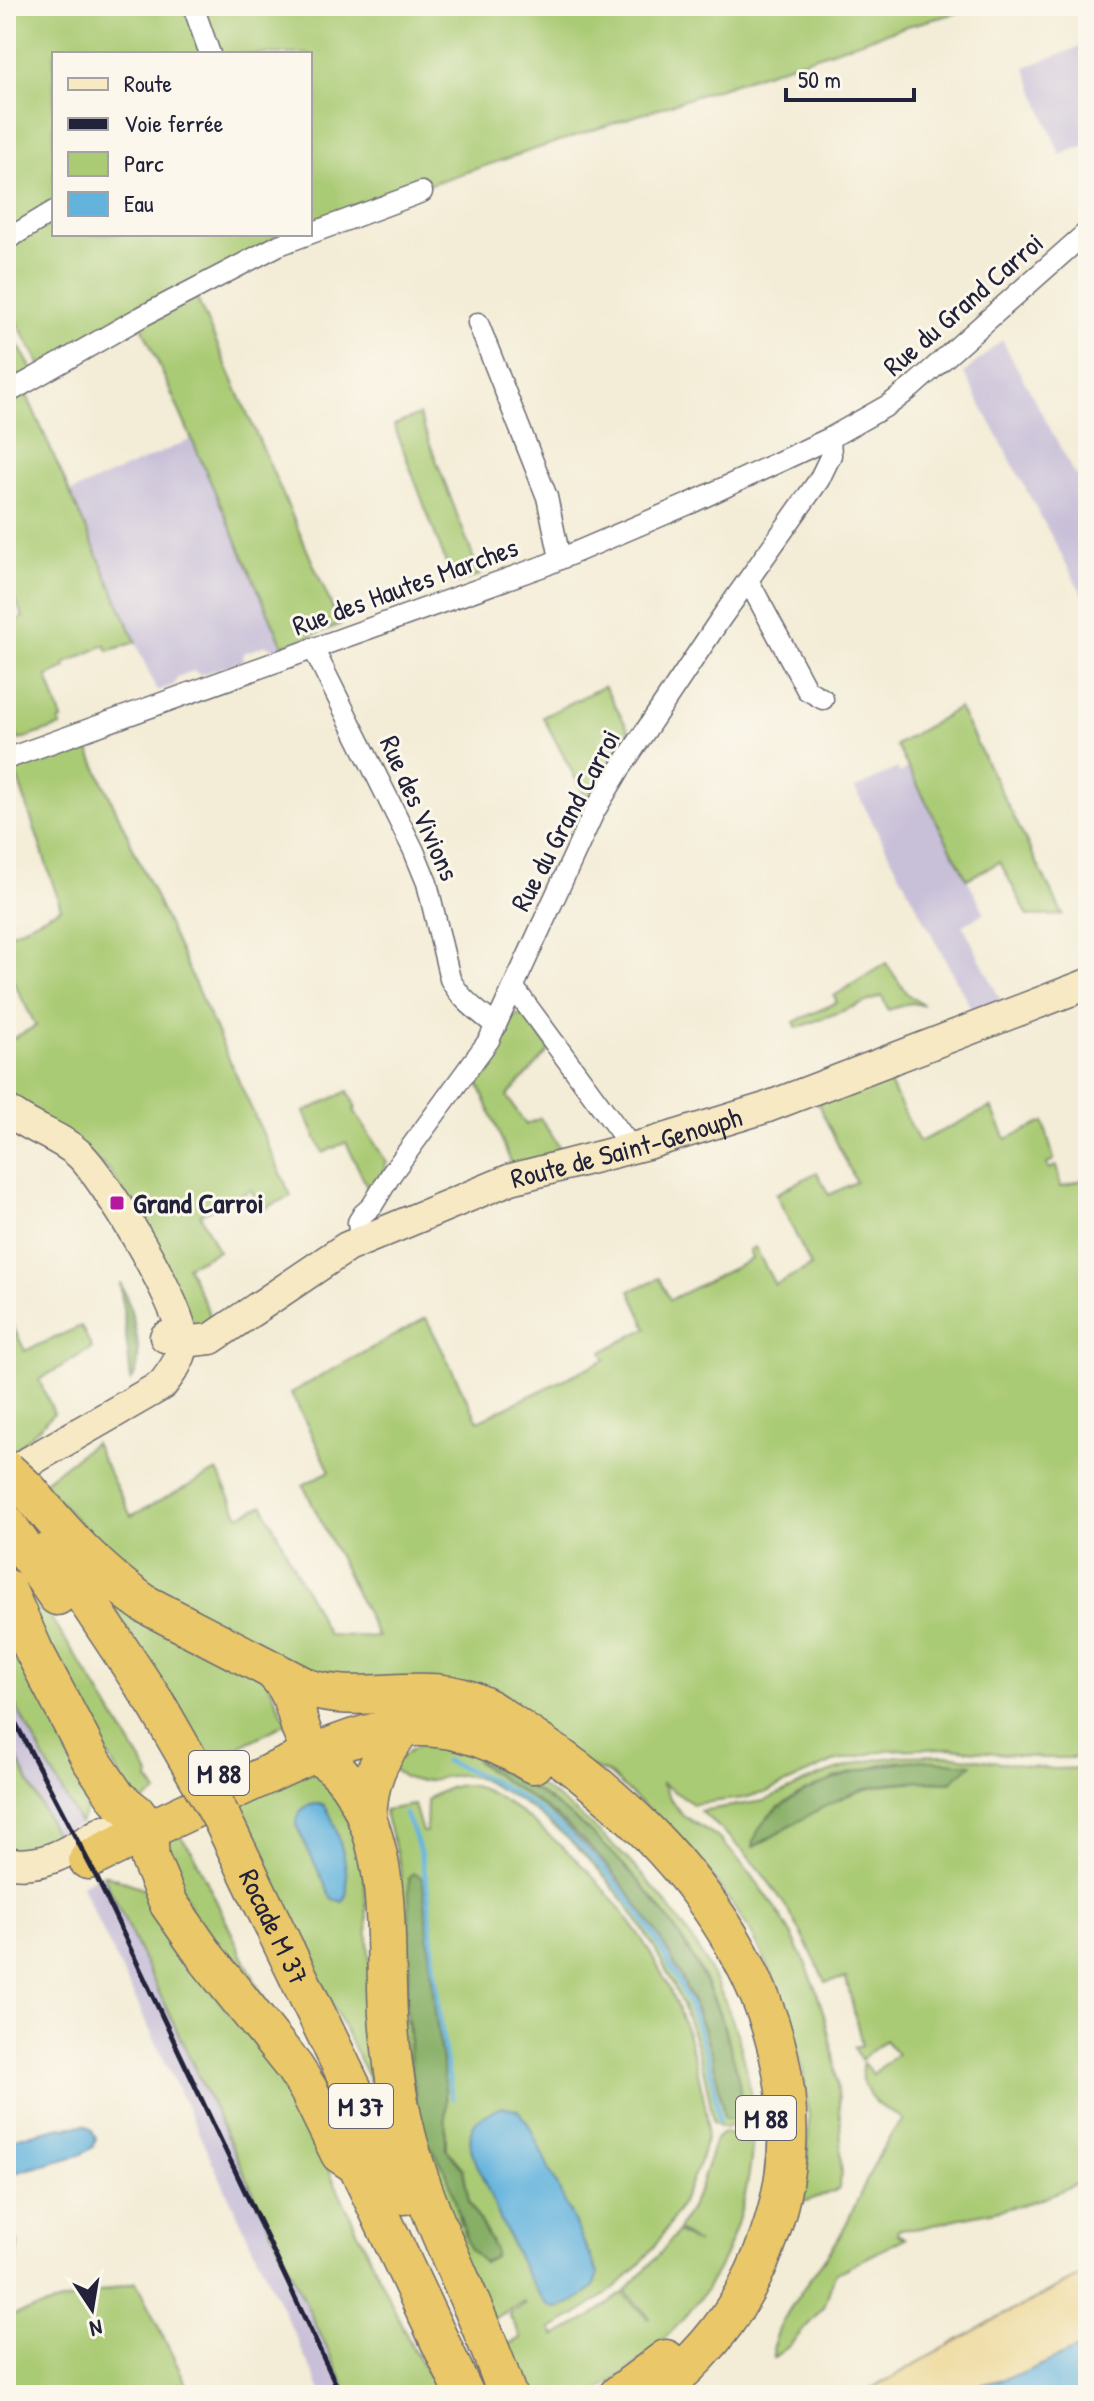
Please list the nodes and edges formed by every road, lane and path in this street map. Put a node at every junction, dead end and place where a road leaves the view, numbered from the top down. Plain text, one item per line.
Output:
1 (193, 6) edge
2 (209, 52) edge
3 (422, 192) dead end
4 (52, 212) edge
5 (312, 228) edge
6 (1088, 231) edge
7 (6, 240) edge
8 (277, 240) edge
9 (478, 323) dead end
10 (6, 394) edge
11 (822, 442) junction
12 (560, 558) junction
13 (748, 580) junction
14 (313, 648) junction
15 (823, 699) dead end
16 (6, 759) edge
17 (1088, 984) edge
18 (514, 988) junction
19 (496, 1026) junction
20 (6, 1109) edge
21 (631, 1147) junction
22 (371, 1226) junction
23 (174, 1340) junction
24 (12, 1489) edge
25 (6, 1588) edge
26 (275, 1673) junction
27 (403, 1728) junction
28 (516, 1728) junction
29 (307, 1743) junction
30 (367, 1820) junction
31 (210, 1821) junction
32 (119, 1833) junction
33 (6, 1862) edge
34 (6, 1882) edge
35 (159, 1885) junction
36 (357, 2165) junction
37 (465, 2395) edge
38 (505, 2395) edge
39 (618, 2395) edge
40 (653, 2395) edge

1 - 2 street
3 - 5 street
4 - 7 street
6 - 11 street, Rue du Grand Carroi
8 - 10 street
9 - 12 street
11 - 12 street, Rue des Hautes Marches
11 - 13 street, Rue du Grand Carroi
12 - 14 street, Rue des Hautes Marches
13 - 15 street
13 - 18 street, Rue du Grand Carroi
14 - 16 street, Rue des Hautes Marches
14 - 19 street, Rue des Vivions
17 - 21 street, Route de Saint-Genouph
18 - 19 street, Rue du Grand Carroi
18 - 21 street
19 - 22 street, Rue du Grand Carroi
20 - 23 street
21 - 22 street, Route de Saint-Genouph
22 - 23 street, Route de Saint-Genouph
23 - 24 street
24 - 26 highway
24 - 31 highway, Rocade M 37 / M 37
25 - 32 highway
26 - 28 highway
26 - 29 highway
27 - 29 highway, M 88
27 - 30 highway
27 - 39 highway, M 88
28 - 29 highway, M 88
28 - 40 highway, M 88
29 - 30 highway
29 - 32 highway, M 88
30 - 38 highway
31 - 36 highway, Rocade M 37 / M 37
31 - 38 highway, Rocade M 37 / M 37
32 - 33 street, M 88
32 - 34 street, M 88
32 - 35 highway
32 - 35 highway
35 - 36 highway
36 - 37 highway, Rocade M 37 / M 37

